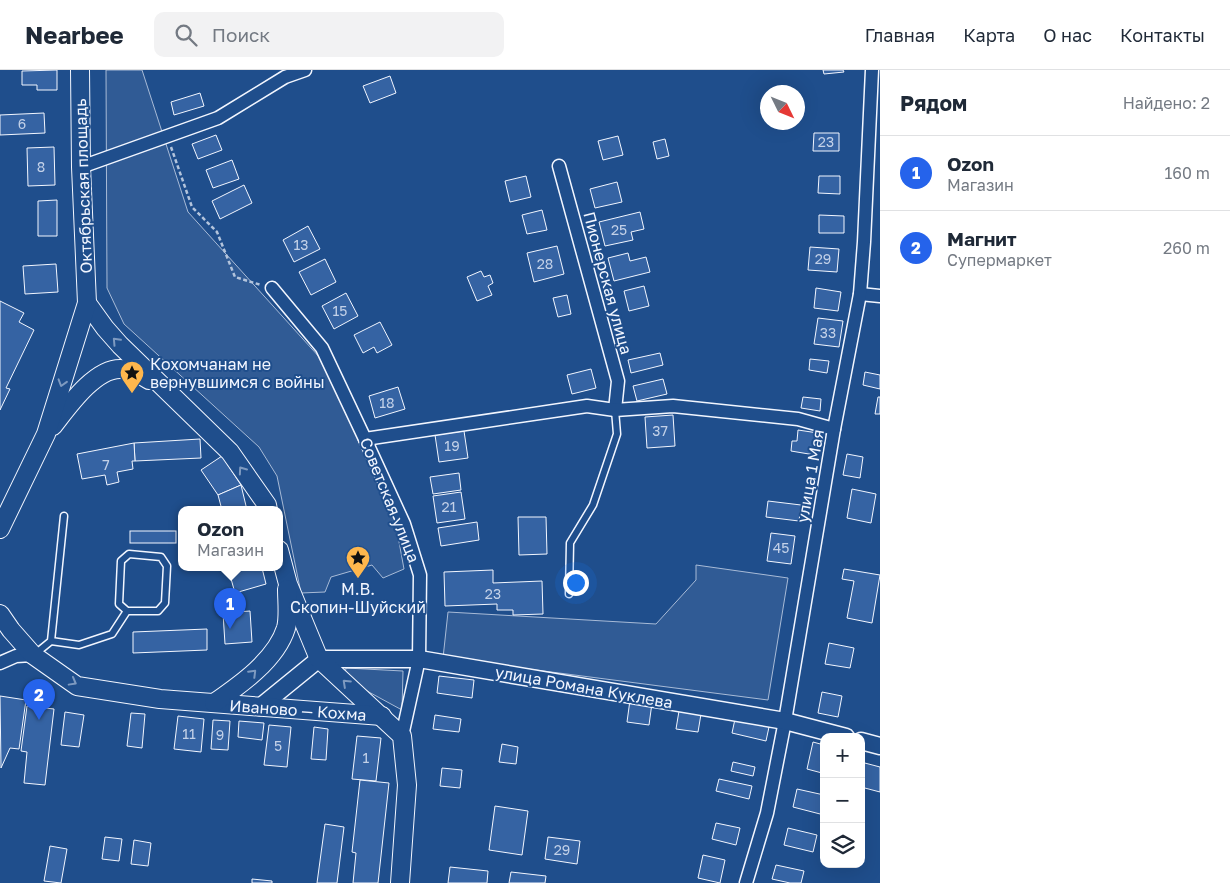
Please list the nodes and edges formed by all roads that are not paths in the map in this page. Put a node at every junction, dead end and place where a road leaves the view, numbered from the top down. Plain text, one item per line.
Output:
1 (80, 70) edge
2 (306, 70) edge
3 (872, 70) edge
4 (559, 166) dead end
5 (81, 167) junction
6 (272, 288) road end
7 (860, 294) junction
8 (880, 296) edge
9 (87, 303) junction
10 (161, 386) junction
11 (615, 410) junction
12 (834, 428) junction
13 (46, 434) junction
14 (366, 439) junction
15 (267, 506) edge
16 (64, 516) dead end
17 (0, 529) edge
18 (283, 565) edge
19 (288, 584) junction
20 (569, 594) dead end
21 (127, 611) junction
22 (0, 614) edge
23 (52, 641) junction
24 (33, 655) junction
25 (320, 659) junction
26 (419, 659) junction
27 (0, 663) edge
28 (214, 703) junction
29 (260, 707) junction
30 (382, 716) junction
31 (785, 721) junction
32 (831, 733) edge
33 (402, 736) junction
34 (865, 742) edge
35 (880, 746) edge
36 (400, 883) edge
37 (746, 883) edge

1 - 5 main road, Октябрьская площадь
2 - 5 street
3 - 7 street, улица 1 Мая
4 - 11 street, Пионерская улица
5 - 9 main road, Октябрьская площадь
6 - 14 street, Советская улица
7 - 8 street
7 - 12 street, улица 1 Мая
10 -> 9 main road
9 -> 13 main road
10 - 13 main road
15 -> 10 main road
11 - 12 street
11 - 14 street
11 - 20 lane
12 - 31 street, улица 1 Мая
13 - 17 main road
14 - 26 street, Советская улица
16 - 23 lane
18 - 19 main road
19 - 25 main road
28 -> 19 main road, Иваново — Кохма
21 - 21 lane
21 - 23 lane
22 - 24 main road, Иваново — Кохма
23 - 24 lane
24 - 27 street
24 -> 28 main road, Иваново — Кохма
25 - 26 street, улица Романа Куклева
25 - 29 street
30 -> 25 main road
26 - 31 street, улица Романа Куклева
26 - 33 street, Советская улица
28 - 29 main road, Иваново — Кохма
29 - 30 main road, Иваново — Кохма
30 - 33 main road
31 - 32 street, улица Романа Куклева
31 - 37 street, улица 1 Мая
33 - 36 main road, Советская улица
34 - 35 street

